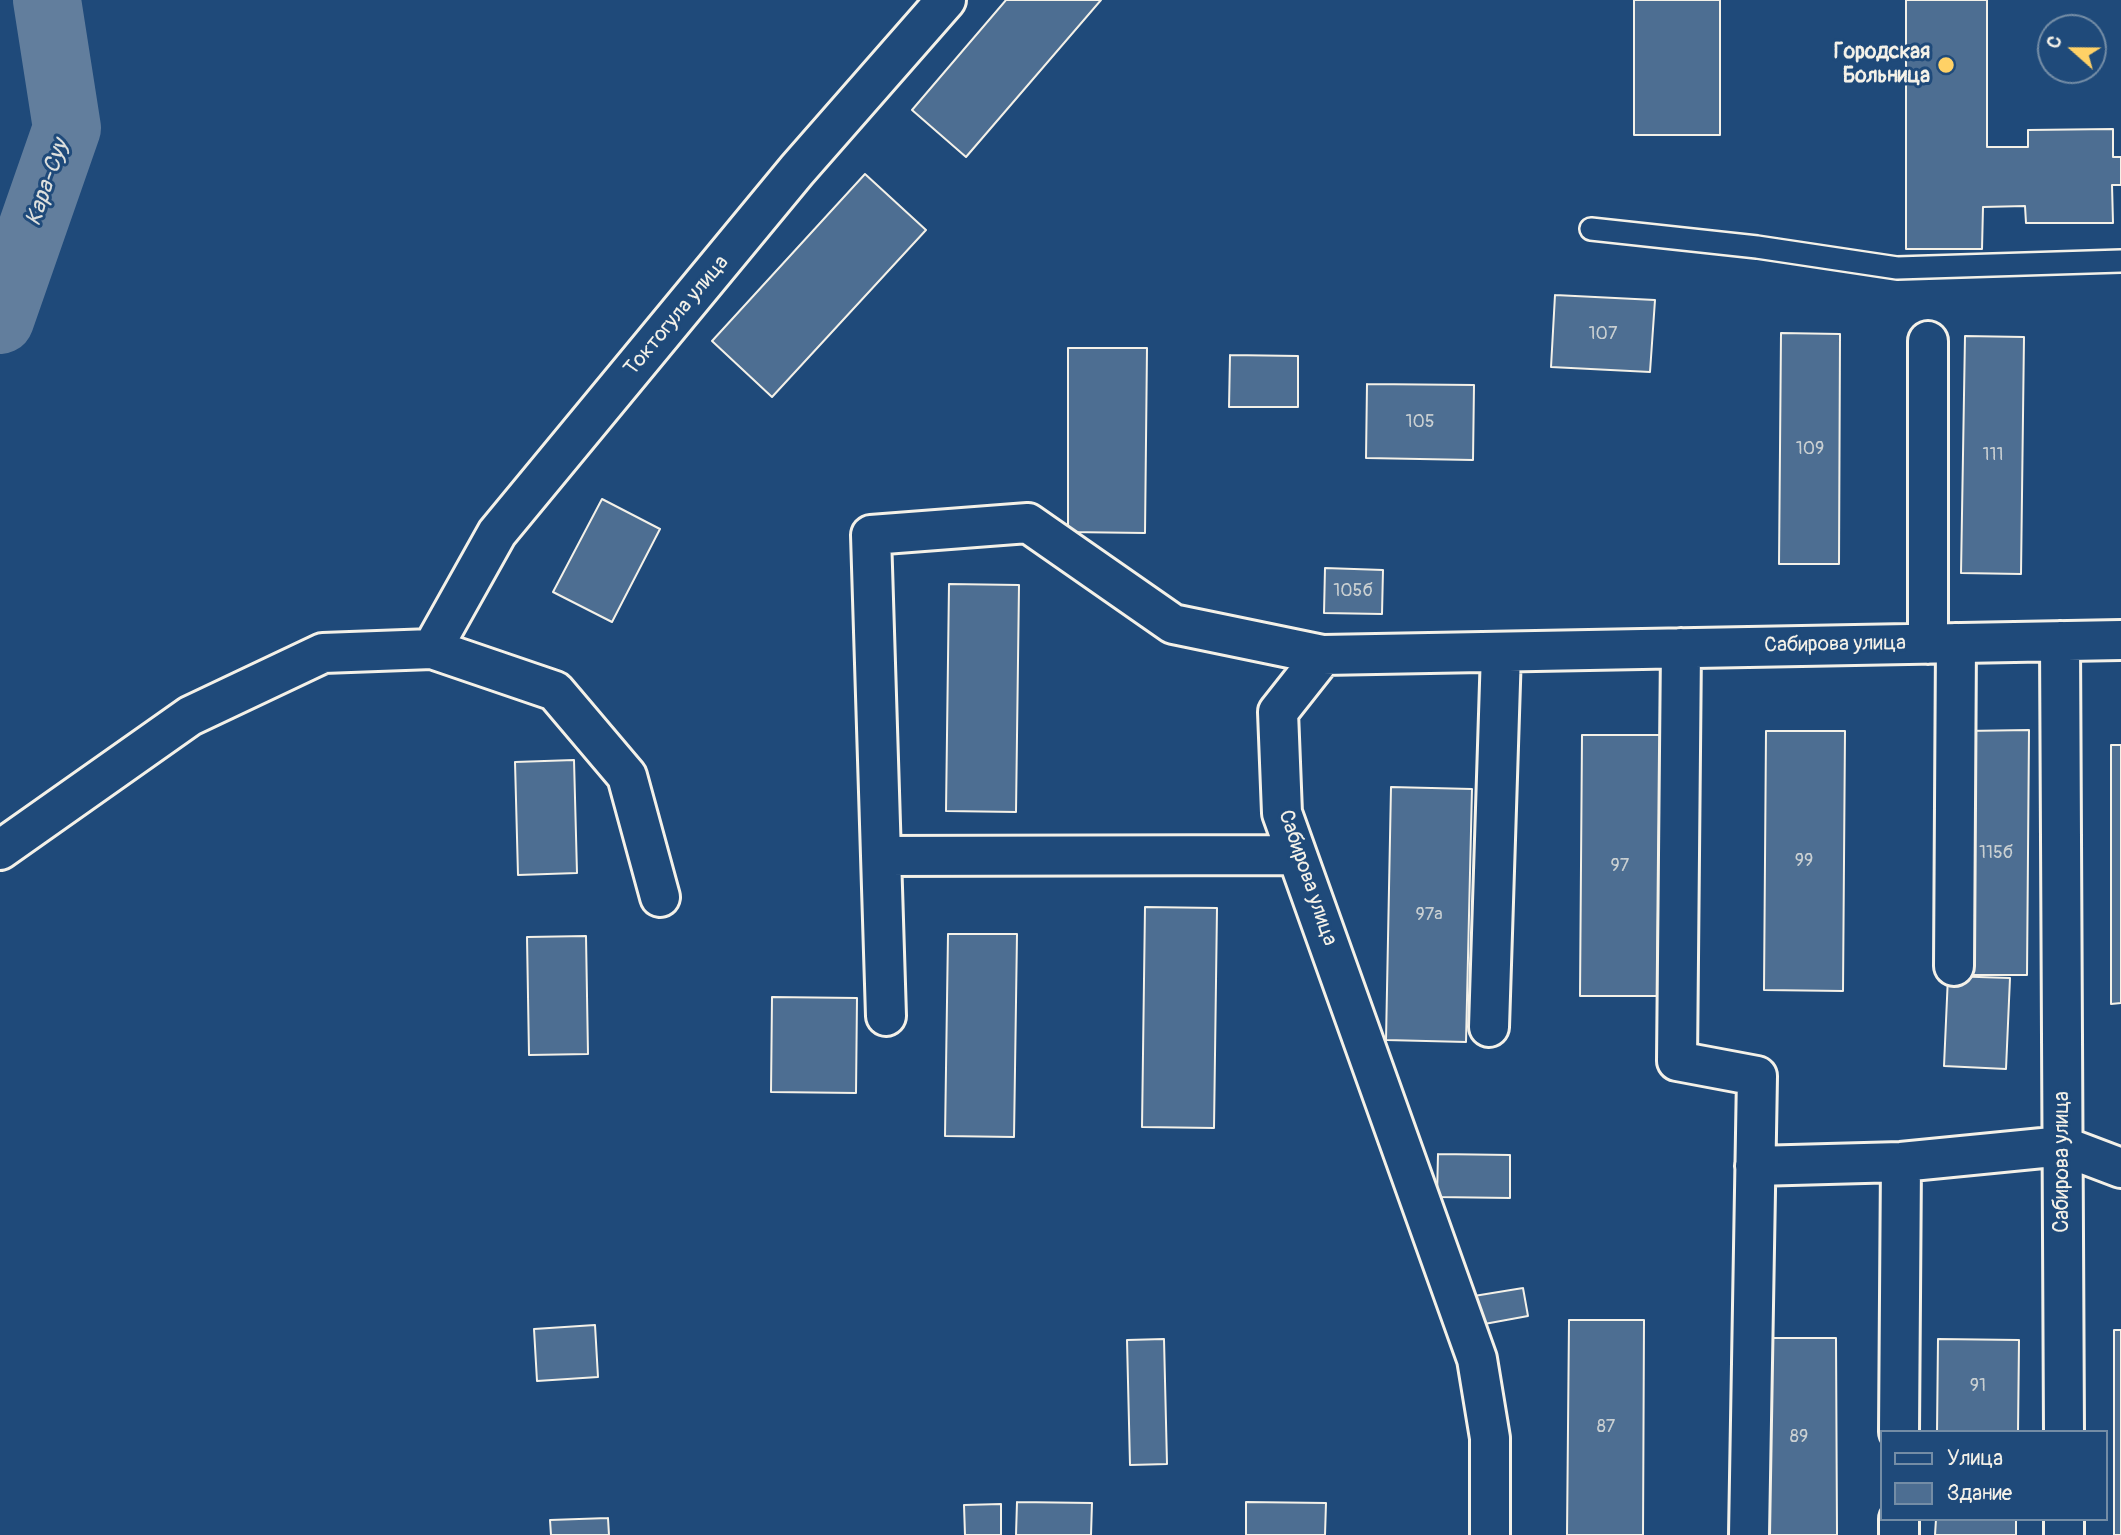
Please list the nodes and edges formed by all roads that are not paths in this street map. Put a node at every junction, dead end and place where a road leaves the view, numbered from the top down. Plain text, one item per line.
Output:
1 (946, 0) edge
2 (1591, 229) dead end
3 (2121, 261) edge
4 (1928, 341) dead end
5 (2121, 640) edge
6 (2060, 641) junction
7 (1942, 643) junction
8 (1681, 648) junction
9 (432, 649) junction
10 (1501, 652) junction
11 (1323, 655) junction
12 (0, 850) edge
13 (1297, 855) junction
14 (881, 856) junction
15 (660, 897) dead end
16 (1954, 966) dead end
17 (886, 1016) dead end
18 (1489, 1027) dead end
19 (2063, 1146) junction
20 (1901, 1162) junction
21 (1755, 1166) junction
22 (2121, 1168) edge
23 (1899, 1430) edge
24 (2064, 1430) edge
25 (1490, 1535) edge
26 (1749, 1535) edge

1 - 9 street, Токтогула улица
2 - 3 lane
4 - 7 street
5 - 6 street, Сабирова улица
6 - 7 street, Сабирова улица
6 - 19 street, Сабирова улица
7 - 8 street, Сабирова улица
7 - 16 street
8 - 10 street, Сабирова улица
8 - 21 street
9 - 12 street
9 - 15 street
10 - 11 street, Сабирова улица
10 - 18 street
11 - 13 street, Сабирова улица
11 - 14 street
13 - 14 street
13 - 25 street, Сабирова улица
14 - 17 street
19 - 20 street
19 - 22 street
19 - 24 street, Сабирова улица
20 - 21 street
20 - 23 street
21 - 26 street

